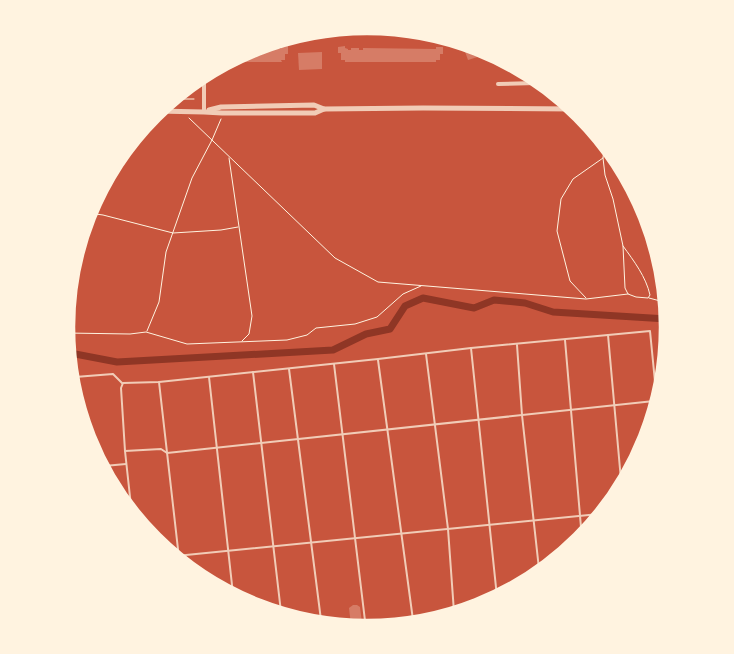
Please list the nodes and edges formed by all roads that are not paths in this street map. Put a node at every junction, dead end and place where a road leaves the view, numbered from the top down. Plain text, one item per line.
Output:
1 (204, 83) edge
2 (530, 83) edge
3 (498, 84) dead end
4 (563, 110) edge
5 (169, 111) edge
6 (204, 112) junction
7 (608, 335) junction
8 (565, 340) junction
9 (517, 344) junction
10 (471, 348) junction
11 (426, 354) junction
12 (378, 360) junction
13 (334, 364) junction
14 (289, 369) junction
15 (254, 372) junction
16 (208, 376) junction
17 (78, 377) edge
18 (159, 382) junction
19 (123, 383) junction
20 (655, 383) edge
21 (650, 401) edge
22 (614, 406) junction
23 (571, 410) junction
24 (522, 415) junction
25 (479, 420) junction
26 (435, 425) junction
27 (387, 430) junction
28 (342, 434) junction
29 (298, 439) junction
30 (262, 443) junction
31 (216, 448) junction
32 (124, 451) junction
33 (167, 453) junction
34 (126, 464) junction
35 (109, 466) edge
36 (621, 475) edge
37 (129, 499) edge
38 (592, 515) edge
39 (580, 516) junction
40 (533, 520) junction
41 (489, 524) junction
42 (581, 527) edge
43 (448, 529) junction
44 (401, 533) junction
45 (355, 538) junction
46 (311, 542) junction
47 (274, 546) junction
48 (177, 550) edge
49 (228, 551) junction
50 (183, 555) edge
51 (538, 566) edge
52 (232, 587) edge
53 (496, 590) edge
54 (280, 607) edge
55 (454, 607) edge
56 (320, 617) edge
57 (413, 617) edge
58 (365, 620) edge

1 - 6 street
2 - 3 street
4 - 6 street
5 - 6 street
7 - 8 lane
7 - 20 lane
7 - 22 lane
8 - 9 lane
8 - 23 lane
9 - 10 lane
9 - 24 lane
10 - 11 lane
10 - 25 lane
11 - 12 lane
11 - 26 lane
12 - 13 lane
12 - 27 lane
13 - 14 lane
13 - 28 lane
14 - 15 lane
14 - 29 lane
15 - 16 lane
15 - 30 lane
16 - 18 lane
16 - 31 lane
17 - 19 lane
18 - 19 lane
18 - 33 lane
19 - 32 lane
21 - 22 lane
22 - 23 lane
22 - 36 lane
23 - 24 lane
23 - 39 lane
24 - 25 lane
24 - 40 lane
25 - 26 lane
25 - 41 lane
26 - 27 lane
26 - 43 lane
27 - 28 lane
27 - 44 lane
28 - 29 lane
28 - 45 lane
29 - 30 lane
29 - 46 lane
30 - 31 lane
30 - 47 lane
31 - 33 lane
31 - 49 lane
32 - 33 lane
32 - 34 lane
33 - 48 lane
34 - 35 lane
34 - 37 lane
38 - 39 lane
39 - 40 lane
39 - 42 lane
40 - 41 lane
40 - 51 lane
41 - 43 lane
41 - 53 lane
43 - 44 lane
43 - 55 lane
44 - 45 lane
44 - 57 lane
45 - 46 lane
45 - 58 lane
46 - 47 lane
46 - 56 lane
47 - 49 lane
47 - 54 lane
49 - 50 lane
49 - 52 lane

